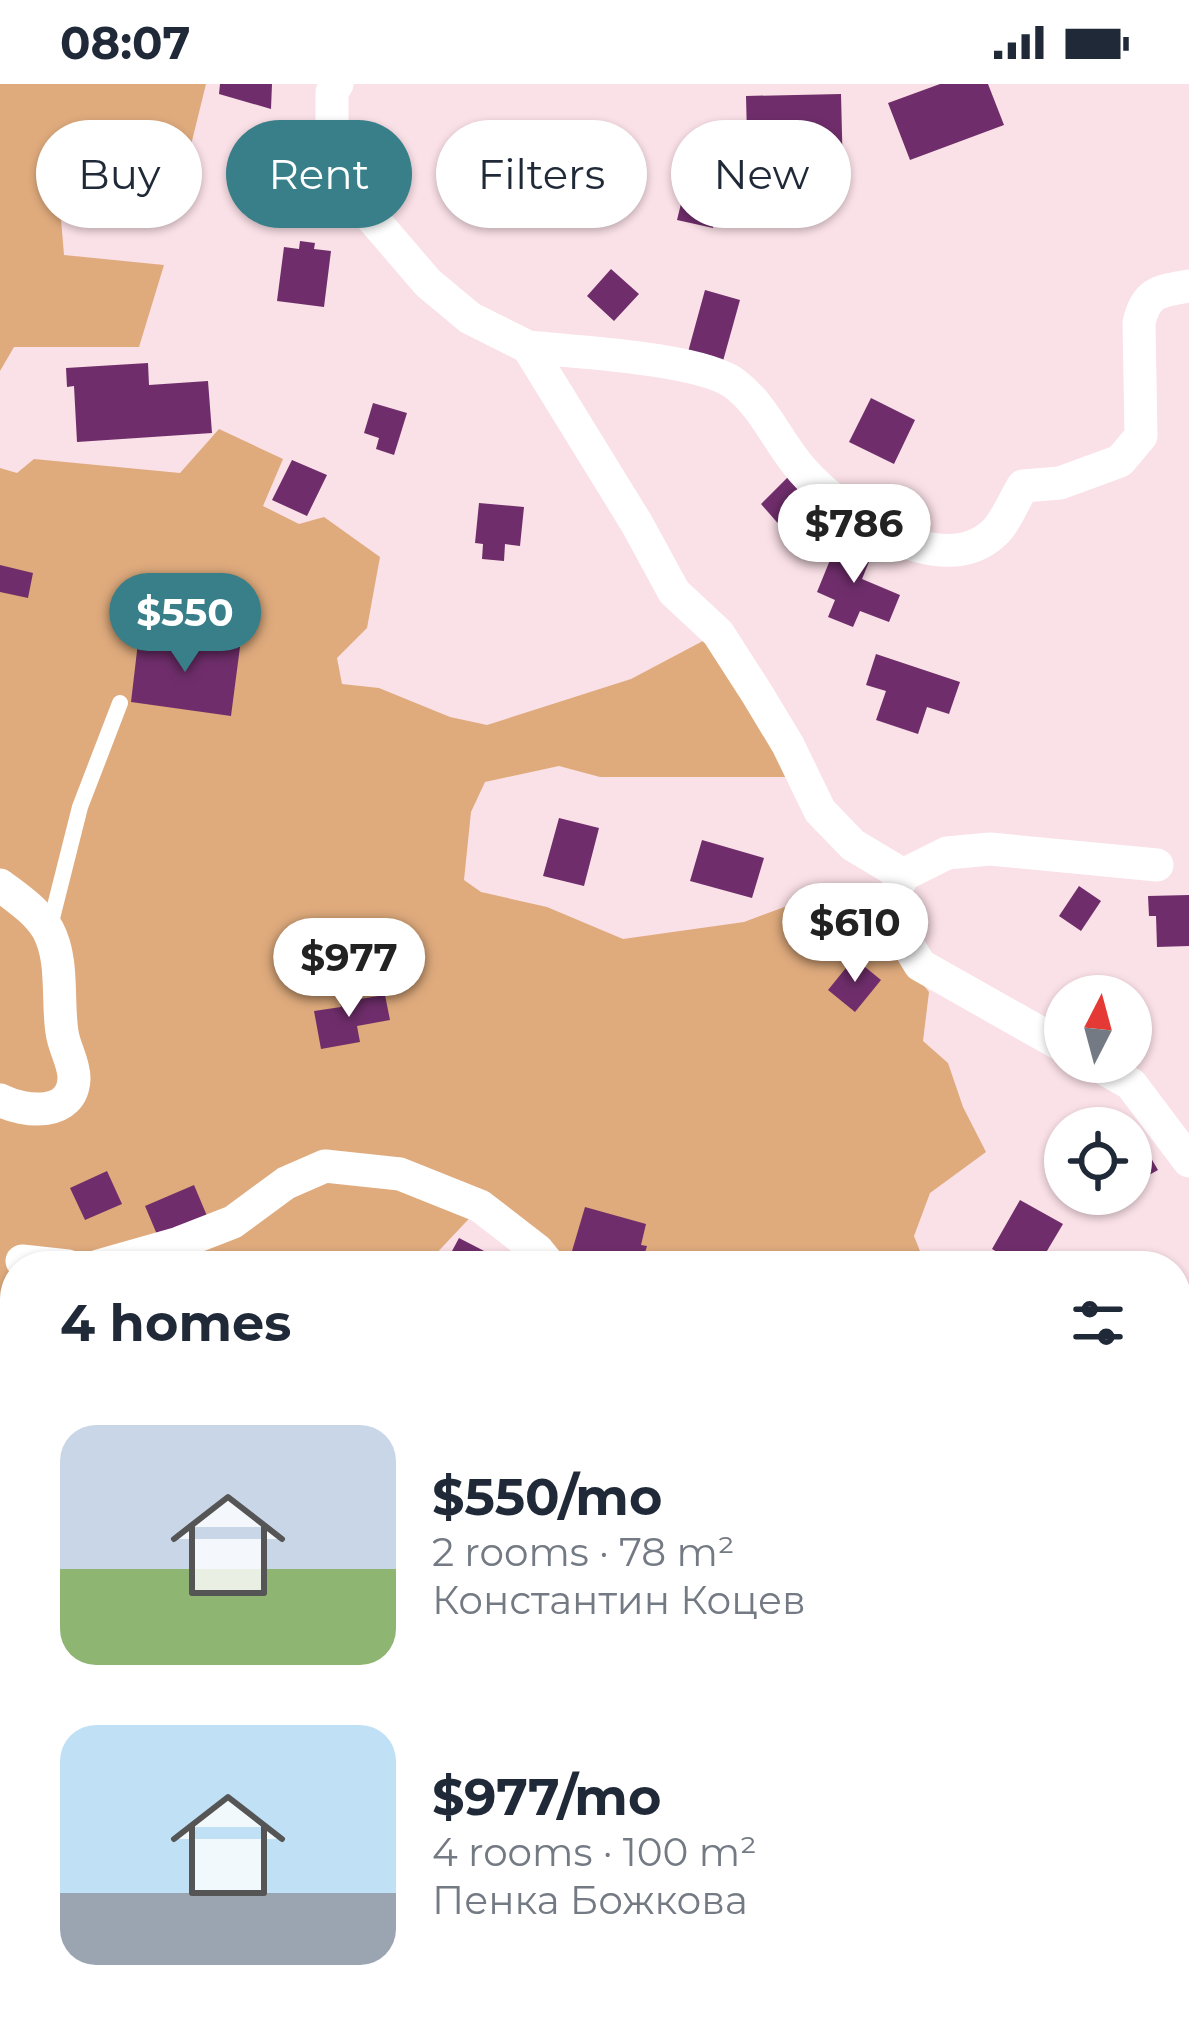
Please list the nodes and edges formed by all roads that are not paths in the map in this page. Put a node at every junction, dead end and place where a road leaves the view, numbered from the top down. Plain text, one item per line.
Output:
1 (337, 84) edge
2 (1189, 286) edge
3 (528, 346) junction
4 (120, 703) dead end
5 (1157, 865) dead end
6 (903, 875) junction
7 (0, 885) edge
8 (49, 932) junction
9 (1044, 1035) edge
10 (1129, 1083) edge
11 (0, 1100) edge
12 (1189, 1160) edge
13 (151, 1251) edge
14 (538, 1251) edge

1 - 3 street
2 - 3 street
3 - 6 street
4 - 8 lane
5 - 6 street
6 - 9 street
7 - 8 street
8 - 11 street
10 - 12 street
13 - 14 street

